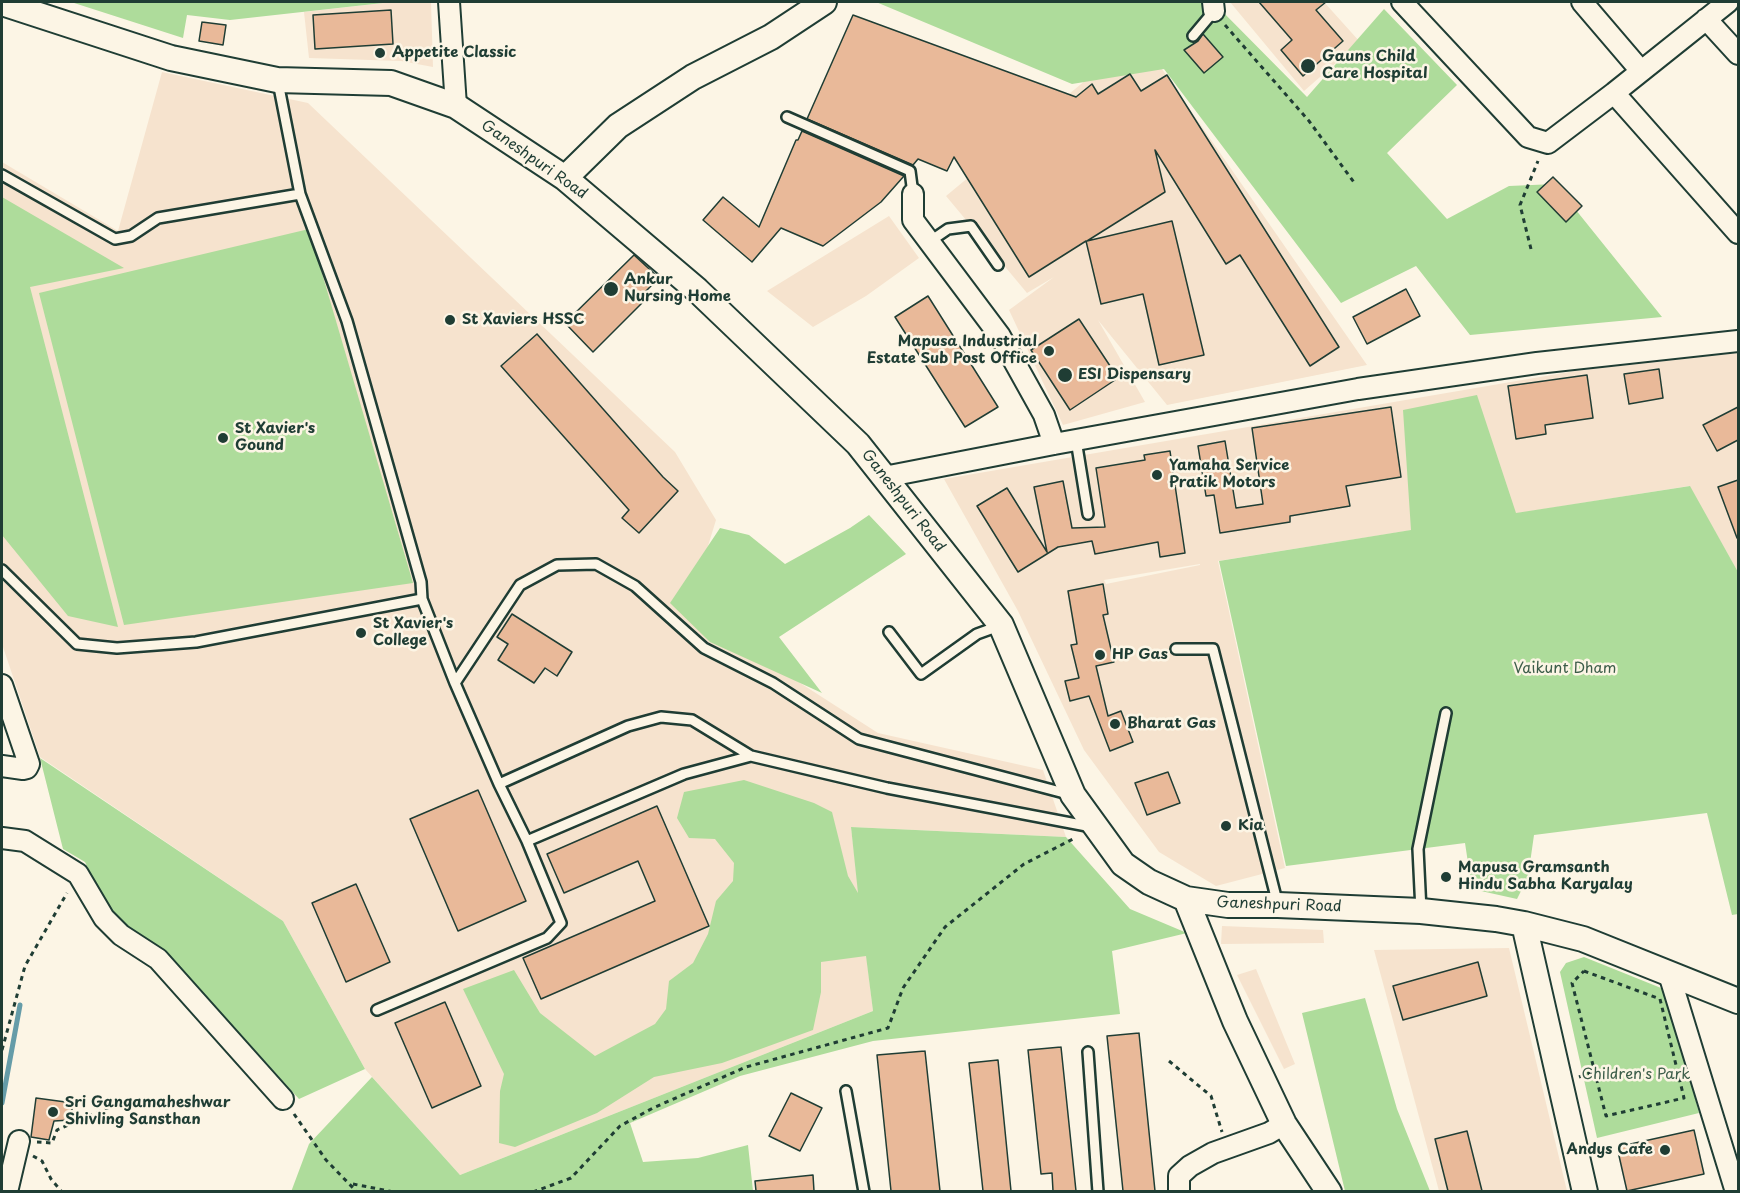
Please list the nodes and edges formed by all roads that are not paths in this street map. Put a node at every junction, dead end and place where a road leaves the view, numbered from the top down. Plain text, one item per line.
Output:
1 (449, 2) edge
2 (824, 2) edge
3 (1402, 2) edge
4 (1582, 2) edge
5 (1728, 2) edge
6 (2, 3) edge
7 (1214, 6) edge
8 (1706, 19) junction
9 (1193, 36) dead end
10 (1738, 54) edge
11 (1641, 71) junction
12 (277, 80) junction
13 (1614, 93) junction
14 (456, 106) junction
15 (787, 117) dead end
16 (2, 176) edge
17 (565, 178) junction
18 (300, 194) junction
19 (913, 194) joint
20 (1738, 233) edge
21 (929, 242) junction
22 (998, 265) dead end
23 (1738, 341) edge
24 (1076, 440) junction
25 (1054, 444) junction
26 (884, 477) junction
27 (1088, 514) dead end
28 (2, 570) edge
29 (422, 599) junction
30 (1001, 625) junction
31 (889, 632) dead end
32 (1176, 649) dead end
33 (455, 683) junction
34 (2, 685) edge
35 (1446, 713) dead end
36 (751, 756) junction
37 (2, 766) edge
38 (499, 784) junction
39 (1073, 795) junction
40 (1088, 832) junction
41 (2, 837) edge
42 (527, 841) junction
43 (1186, 899) junction
44 (1278, 905) junction
45 (1421, 911) junction
46 (1524, 924) junction
47 (1669, 974) junction
48 (1738, 1001) edge
49 (377, 1010) dead end
50 (1088, 1052) dead end
51 (846, 1091) dead end
52 (283, 1099) road end
53 (1284, 1124) junction
54 (18, 1144) road end
55 (7, 1191) edge
56 (864, 1191) edge
57 (1098, 1191) edge
58 (1179, 1191) edge
59 (1329, 1191) edge
60 (1585, 1191) edge
61 (1736, 1191) edge

1 - 14 street
2 - 17 street
3 - 13 street
4 - 11 street
5 - 8 street
6 - 12 street, Ganeshpuri Road
7 - 9 lane
8 - 10 street
8 - 11 street
11 - 13 street
12 - 14 street, Ganeshpuri Road
12 - 18 lane
13 - 20 street
14 - 17 street, Ganeshpuri Road
15 - 19 lane
16 - 18 lane
17 - 26 street, Ganeshpuri Road
18 - 29 lane
19 - 21 street
21 - 22 lane
21 - 25 street
23 - 24 street
24 - 25 street
24 - 27 lane
25 - 26 street
26 - 30 street, Ganeshpuri Road
28 - 29 lane
29 - 33 lane
30 - 31 lane
30 - 39 street, Ganeshpuri Road
32 - 44 lane
33 - 38 lane
33 - 39 lane
34 - 37 street
35 - 45 lane
36 - 38 lane
36 - 40 lane
36 - 42 lane
38 - 42 lane
39 - 40 street, Ganeshpuri Road
40 - 43 street, Ganeshpuri Road
41 - 52 street
42 - 49 lane
43 - 44 street, Ganeshpuri Road
43 - 53 street
44 - 45 street, Ganeshpuri Road
45 - 46 street, Ganeshpuri Road
46 - 47 street, Ganeshpuri Road
46 - 60 street
47 - 48 street, Ganeshpuri Road
47 - 61 street
50 - 57 lane
51 - 56 lane
53 - 58 street
53 - 59 street
54 - 55 street

